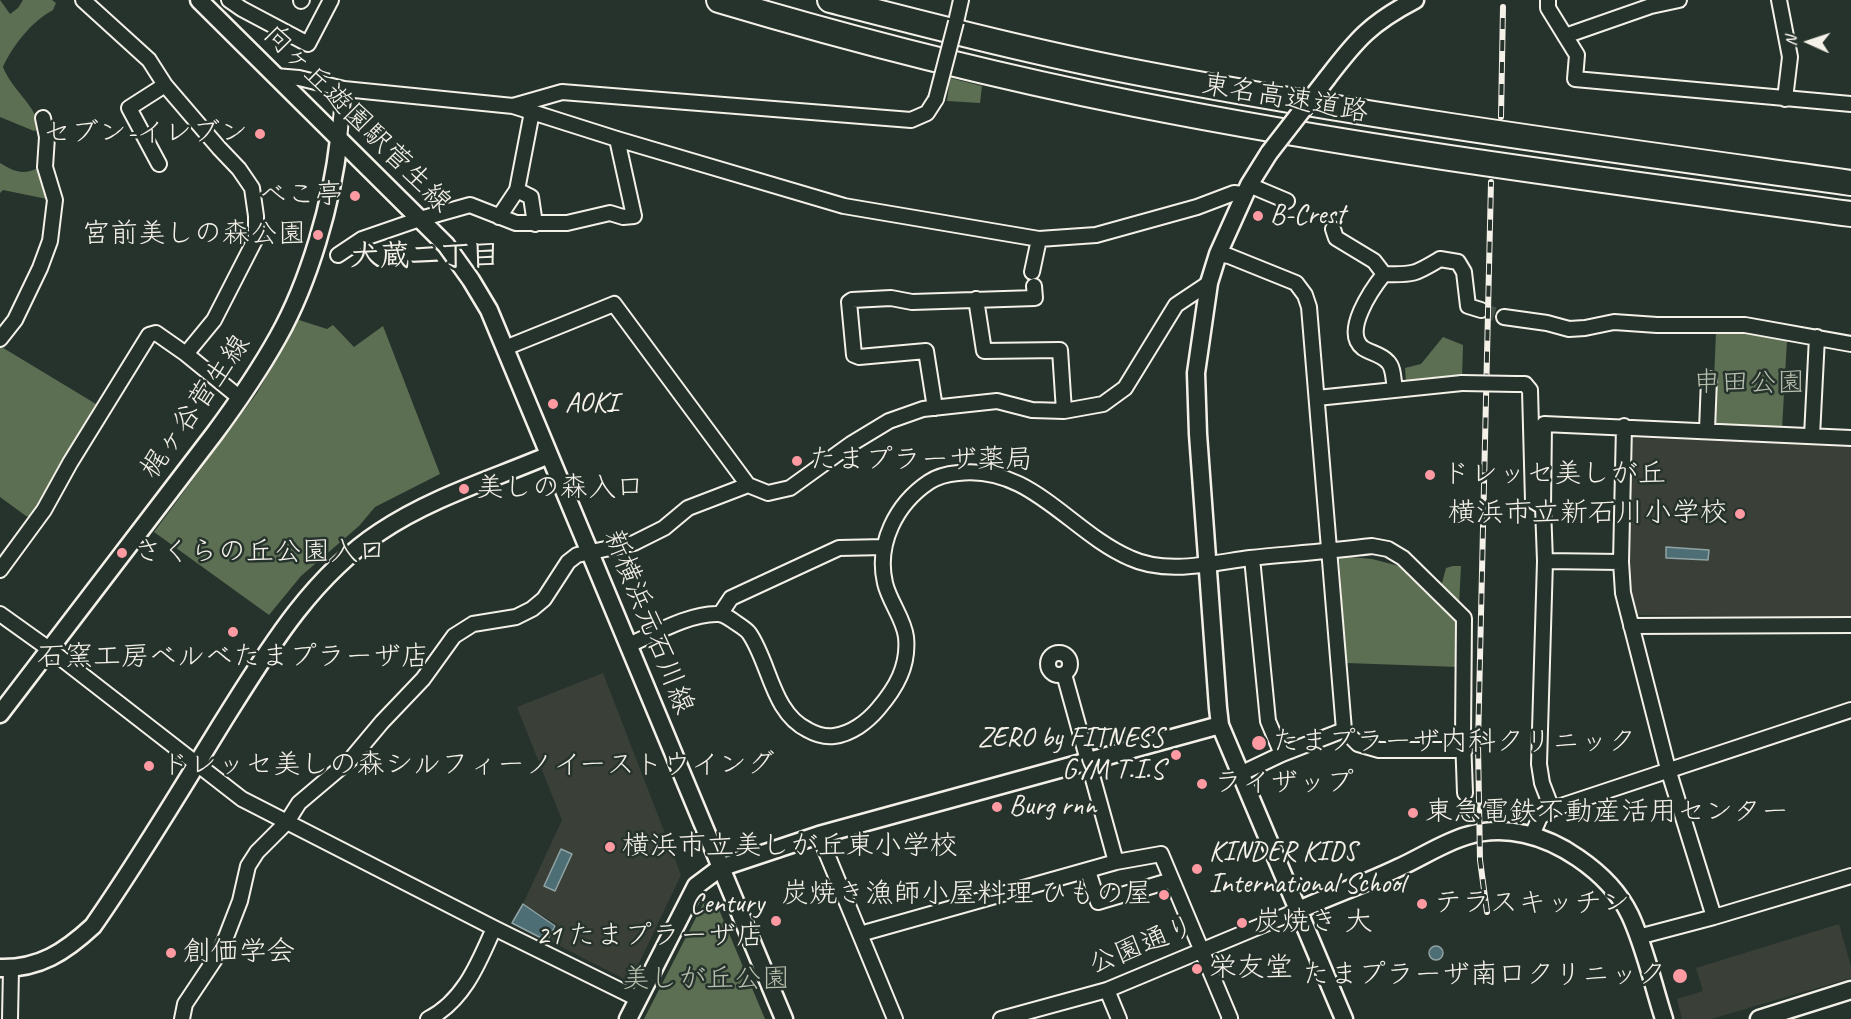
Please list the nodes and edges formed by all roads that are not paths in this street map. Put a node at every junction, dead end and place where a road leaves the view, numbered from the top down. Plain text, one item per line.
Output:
1 (83, 0) edge
2 (199, 0) edge
3 (229, 0) edge
4 (331, 0) edge
5 (719, 0) edge
6 (831, 0) edge
7 (1415, 0) edge
8 (1548, 0) edge
9 (1779, 0) edge
10 (1672, 1) edge
11 (961, 2) edge
12 (245, 5) edge
13 (1565, 36) junction
14 (275, 76) junction
15 (165, 85) junction
16 (344, 89) junction
17 (1785, 99) junction
18 (1851, 104) edge
19 (513, 106) junction
20 (532, 111) junction
21 (43, 118) dead end
22 (339, 139) junction
23 (617, 139) junction
24 (159, 164) dead end
25 (1851, 183) edge
26 (517, 190) junction
27 (1247, 190) junction
28 (1287, 201) dead end
29 (1851, 214) edge
30 (499, 217) junction
31 (420, 219) junction
32 (535, 224) junction
33 (1333, 230) dead end
34 (1039, 239) junction
35 (1218, 254) junction
36 (338, 255) dead end
37 (1384, 274) junction
38 (1209, 283) junction
39 (976, 299) junction
40 (1481, 310) tunnel mouth
41 (1503, 317) tunnel mouth
42 (1816, 337) junction
43 (0, 339) edge
44 (1851, 344) edge
45 (506, 348) junction
46 (186, 354) junction
47 (1709, 379) dead end
48 (1395, 388) junction
49 (240, 398) junction
50 (1317, 398) junction
51 (935, 408) junction
52 (1064, 411) junction
53 (1624, 426) junction
54 (1707, 430) junction
55 (1812, 436) junction
56 (1851, 438) edge
57 (549, 454) junction
58 (748, 485) junction
59 (1543, 507) junction
60 (574, 512) joint
61 (884, 547) junction
62 (1328, 551) junction
63 (591, 552) junction
64 (1252, 558) junction
65 (1545, 561) junction
66 (1621, 561) junction
67 (1208, 564) junction
68 (0, 570) edge
69 (722, 613) junction
70 (0, 614) edge
71 (1851, 625) edge
72 (1631, 626) junction
73 (629, 645) junction
74 (49, 649) junction
75 (1064, 674) dead end
76 (1851, 710) edge
77 (0, 714) edge
78 (1220, 725) junction
79 (1344, 730) junction
80 (1465, 750) junction
81 (1282, 754) junction
82 (1088, 761) junction
83 (197, 764) junction
84 (1668, 770) junction
85 (1242, 773) junction
86 (1465, 793) dead end
87 (1552, 809) junction
88 (287, 822) junction
89 (819, 835) junction
90 (1532, 835) junction
91 (1116, 862) junction
92 (720, 868) junction
93 (1088, 871) junction
94 (1851, 876) edge
95 (1172, 880) junction
96 (1299, 910) junction
97 (1714, 917) junction
98 (494, 928) junction
99 (860, 934) junction
100 (1638, 937) junction
101 (1202, 950) junction
102 (5, 968) edge
103 (1107, 990) junction
104 (1851, 990) edge
105 (638, 999) junction
106 (10, 1019) edge
107 (182, 1019) edge
108 (428, 1019) edge
109 (628, 1019) edge
110 (784, 1019) edge
111 (895, 1019) edge
112 (1001, 1019) edge
113 (1119, 1019) edge
114 (1229, 1019) edge
115 (1344, 1019) edge
116 (1664, 1019) edge
117 (1759, 1019) edge

1 - 15 street
2 - 14 street, 向ヶ丘遊園駅菅生線
3 - 12 street
4 - 12 street
5 - 29 highway, 東名高速道路
6 - 25 highway, 東名高速道路
7 - 27 street, bridge
8 - 13 street
9 - 17 street
10 - 13 street
11 - 19 street, bridge
13 - 17 street
14 - 16 street
14 - 22 street, 向ヶ丘遊園駅菅生線
15 - 24 street
15 - 46 street
16 - 19 street
16 - 22 street, 梶ヶ谷菅生線
17 - 18 street
19 - 20 street
20 - 23 street
20 - 26 street
21 - 43 street
22 - 31 street, 向ヶ丘遊園駅菅生線
22 - 49 street, 梶ヶ谷菅生線
23 - 32 street
23 - 34 street
26 - 30 street
26 - 32 street
27 - 28 street
27 - 34 street
27 - 35 street
30 - 31 street
30 - 32 street
31 - 36 street
31 - 45 street, 向ヶ丘遊園駅菅生線
33 - 37 street
34 - 39 street
35 - 38 street
35 - 50 street
37 - 40 street
37 - 48 street
38 - 52 street
38 - 67 street
39 - 51 street
39 - 52 street
41 - 42 street
42 - 44 street
42 - 55 street
45 - 57 street, 向ヶ丘遊園駅菅生線
45 - 58 street
46 - 49 street
46 - 68 street
47 - 54 street
48 - 50 street
48 - 59 street, bridge
49 - 74 street, 梶ヶ谷菅生線
50 - 62 street
51 - 52 street
51 - 58 street
53 - 54 street
53 - 59 street
53 - 66 street
54 - 55 street
55 - 56 street
57 - 60 street, 向ヶ丘遊園駅菅生線
57 - 83 street
58 - 63 street
59 - 65 street
60 - 63 street, 新横浜元石川線
61 - 67 street
61 - 69 street
61 - 69 street
62 - 64 street
62 - 79 street
62 - 80 street
63 - 73 street, 新横浜元石川線
63 - 88 street
64 - 67 street
64 - 81 street
65 - 66 street
65 - 87 street
66 - 72 street
67 - 78 street
69 - 73 street
70 - 74 street
71 - 72 street
72 - 84 street
73 - 92 street, 新横浜元石川線
74 - 77 street, 梶ヶ谷菅生線
74 - 83 street
75 - 82 street
76 - 84 street
78 - 82 street
78 - 85 street
79 - 80 street
79 - 81 street
80 - 86 street
81 - 85 street
82 - 89 street
82 - 91 street
83 - 88 street
83 - 102 street
84 - 87 street
84 - 97 street
85 - 96 street
87 - 90 street
88 - 98 street
88 - 107 street
89 - 92 street
89 - 99 street
90 - 96 street
90 - 100 street
91 - 93 street
91 - 95 street
92 - 105 street
92 - 110 street, 新横浜元石川線
93 - 95 street
93 - 99 street
94 - 97 street
95 - 101 street
96 - 101 street, 公園通り
96 - 115 street
97 - 100 street
98 - 105 street
98 - 108 street
99 - 111 street
100 - 116 street
101 - 103 street, 公園通り
101 - 114 street
102 - 106 street
103 - 112 street, 公園通り
103 - 113 street
104 - 117 street
105 - 109 street

